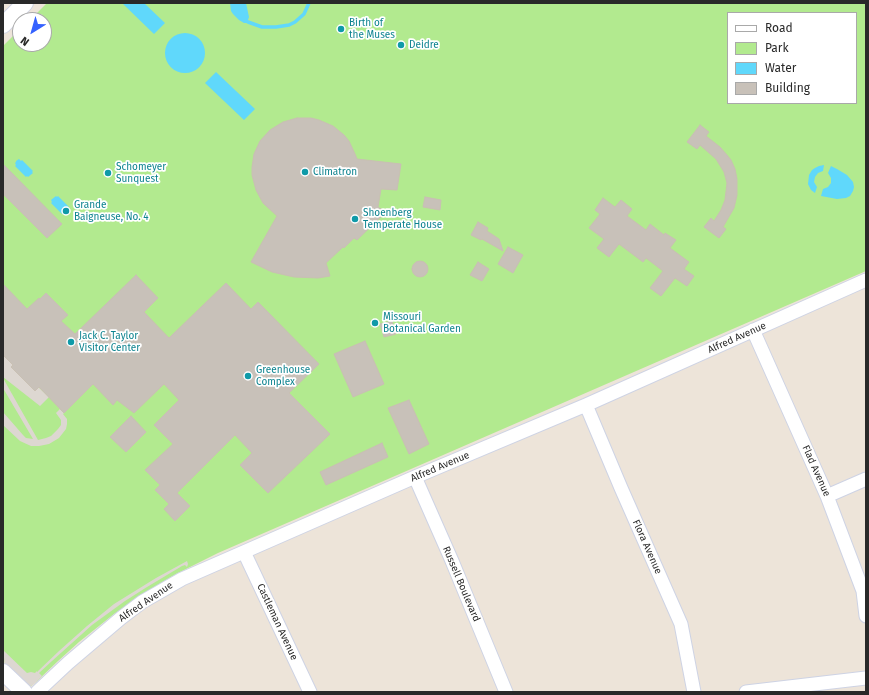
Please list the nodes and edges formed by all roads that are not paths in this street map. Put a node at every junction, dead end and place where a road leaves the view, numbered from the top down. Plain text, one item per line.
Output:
1 (25, 3) edge
2 (3, 25) edge
3 (866, 280) edge
4 (753, 330) junction
5 (586, 405) junction
6 (415, 477) junction
7 (866, 479) edge
8 (827, 496) junction
9 (244, 552) junction
10 (866, 616) edge
11 (3, 672) edge
12 (866, 678) edge
13 (24, 692) edge
14 (38, 692) edge
15 (310, 692) edge
16 (506, 692) edge
17 (694, 692) edge
18 (746, 692) edge

1 - 2 street
3 - 4 street, Alfred Avenue
4 - 5 street, Alfred Avenue
4 - 8 street, Flad Avenue
5 - 6 street, Alfred Avenue
5 - 17 street, Flora Avenue
6 - 9 street, Alfred Avenue
6 - 16 street, Russell Boulevard
7 - 8 street
8 - 10 street, Flad Avenue
9 - 14 street, Alfred Avenue
9 - 15 street, Castleman Avenue
11 - 13 street
12 - 18 street

